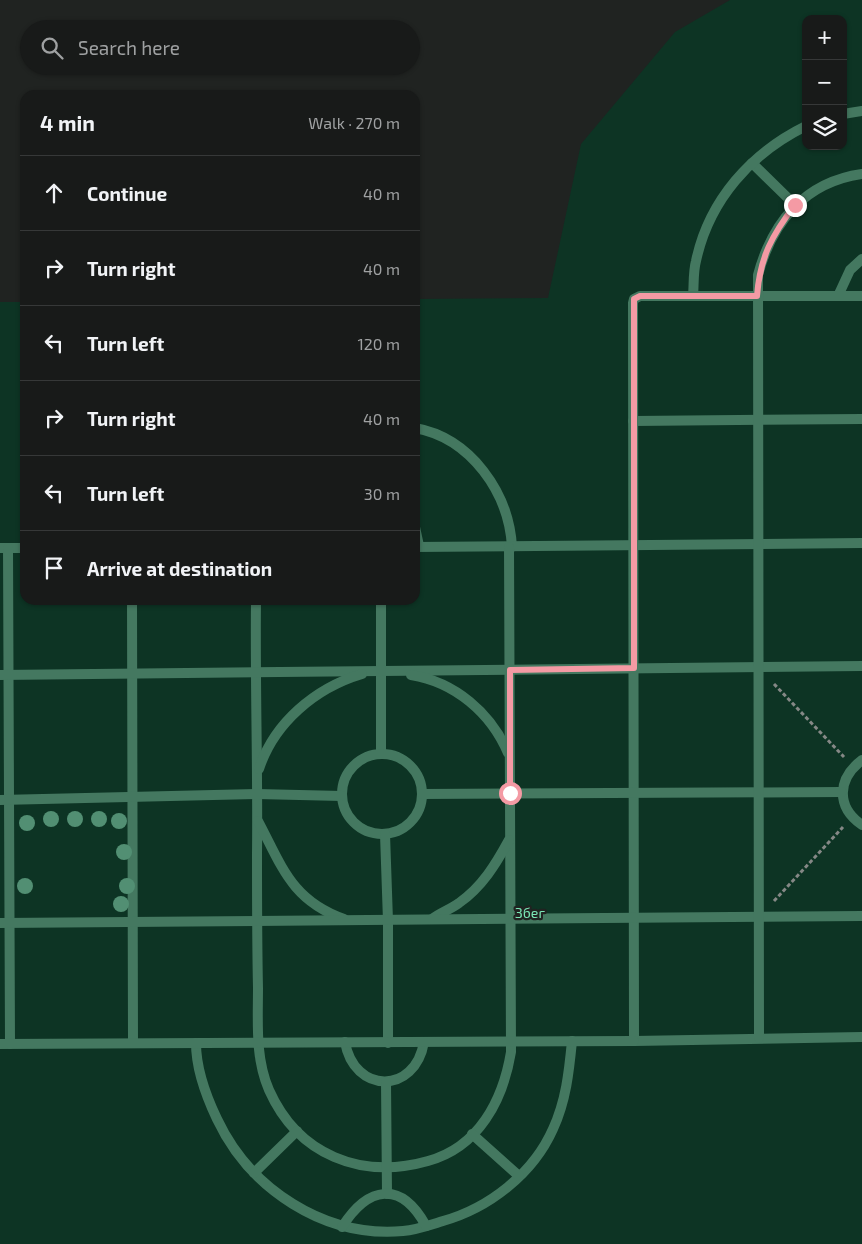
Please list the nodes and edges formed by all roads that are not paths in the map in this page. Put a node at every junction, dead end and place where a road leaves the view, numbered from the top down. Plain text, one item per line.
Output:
1 (862, 111) edge
2 (847, 113) edge
3 (802, 128) edge
4 (752, 163) junction
5 (862, 174) edge
6 (795, 205) junction
7 (862, 259) edge
8 (693, 296) junction
9 (757, 296) junction
10 (838, 296) junction
11 (862, 296) edge
12 (862, 419) edge
13 (757, 420) junction
14 (632, 421) junction
15 (420, 430) edge
16 (862, 543) edge
17 (758, 544) junction
18 (420, 546) edge
19 (633, 546) junction
20 (510, 547) junction
21 (4, 548) edge
22 (20, 548) edge
23 (132, 605) edge
24 (256, 605) edge
25 (381, 605) edge
26 (862, 666) edge
27 (758, 667) junction
28 (634, 668) junction
29 (510, 670) junction
30 (381, 672) junction
31 (133, 673) junction
32 (255, 673) junction
33 (4, 675) edge
34 (381, 754) junction
35 (510, 759) junction
36 (862, 760) edge
37 (257, 777) junction
38 (842, 792) junction
39 (510, 793) junction
40 (759, 793) junction
41 (257, 794) junction
42 (422, 794) junction
43 (634, 794) junction
44 (133, 796) junction
45 (342, 796) junction
46 (5, 800) edge
47 (258, 820) junction
48 (862, 825) edge
49 (385, 834) junction
50 (510, 839) junction
51 (760, 916) junction
52 (862, 916) edge
53 (635, 918) junction
54 (511, 919) junction
55 (430, 920) junction
56 (349, 921) junction
57 (388, 921) junction
58 (5, 923) edge
59 (132, 923) junction
60 (256, 923) junction
61 (862, 1037) edge
62 (759, 1038) junction
63 (634, 1040) junction
64 (572, 1041) junction
65 (133, 1042) junction
66 (345, 1042) junction
67 (424, 1042) junction
68 (512, 1042) junction
69 (196, 1043) junction
70 (258, 1043) junction
71 (388, 1043) junction
72 (5, 1044) edge
73 (386, 1082) junction
74 (297, 1131) junction
75 (472, 1134) junction
76 (386, 1168) junction
77 (254, 1173) junction
78 (519, 1176) junction
79 (386, 1194) junction
80 (342, 1226) junction
81 (426, 1226) junction

1 - 2 lane
3 - 4 lane
4 - 6 lane
4 - 8 lane
5 - 6 lane
6 - 9 lane
7 - 10 lane
8 - 9 lane
8 - 14 lane
9 - 10 lane
9 - 13 lane
10 - 11 lane
12 - 13 lane
13 - 14 lane
13 - 17 lane
14 - 19 lane
15 - 20 lane
16 - 17 lane
17 - 19 lane
17 - 27 lane
18 - 20 lane
19 - 20 lane
19 - 28 lane
20 - 29 lane
21 - 22 lane
21 - 33 lane
23 - 31 lane
24 - 32 lane
25 - 30 lane
26 - 27 lane
27 - 28 lane
27 - 40 lane
28 - 29 lane
28 - 43 lane
29 - 30 lane
29 - 35 lane
30 - 32 lane
30 - 34 lane
30 - 35 lane
30 - 37 lane
31 - 32 lane
31 - 33 lane
31 - 44 lane
32 - 37 lane
33 - 46 lane
34 - 42 lane
34 - 45 lane
35 - 39 lane
36 - 38 lane
37 - 41 lane
38 - 40 lane
38 - 48 lane
39 - 42 lane
39 - 43 lane
39 - 50 lane
40 - 43 lane
40 - 51 lane
41 - 44 lane
41 - 45 lane
41 - 47 lane
42 - 49 lane
43 - 53 lane
44 - 46 lane
44 - 59 lane
45 - 49 lane
46 - 58 lane
47 - 56 lane
47 - 60 lane
49 - 57 lane
50 - 54 lane
50 - 55 lane
51 - 52 lane
51 - 53 lane
51 - 62 lane
53 - 54 lane
53 - 63 lane
54 - 55 lane
54 - 68 lane
55 - 57 lane
56 - 57 lane
56 - 60 lane
57 - 71 lane
58 - 59 lane
58 - 72 lane
59 - 60 lane
59 - 65 lane
60 - 70 lane
61 - 62 lane
62 - 63 lane
63 - 64 lane
64 - 68 lane
64 - 78 lane
65 - 69 lane
65 - 72 lane
66 - 70 lane
66 - 71 lane
66 - 73 lane
67 - 68 lane
67 - 71 lane
67 - 73 lane
68 - 75 lane
69 - 70 lane
69 - 77 lane
70 - 74 lane
73 - 76 lane
74 - 76 lane
74 - 77 lane
75 - 76 lane
75 - 78 lane
76 - 79 lane
77 - 80 lane
78 - 81 lane
79 - 80 lane
79 - 81 lane
80 - 81 lane

